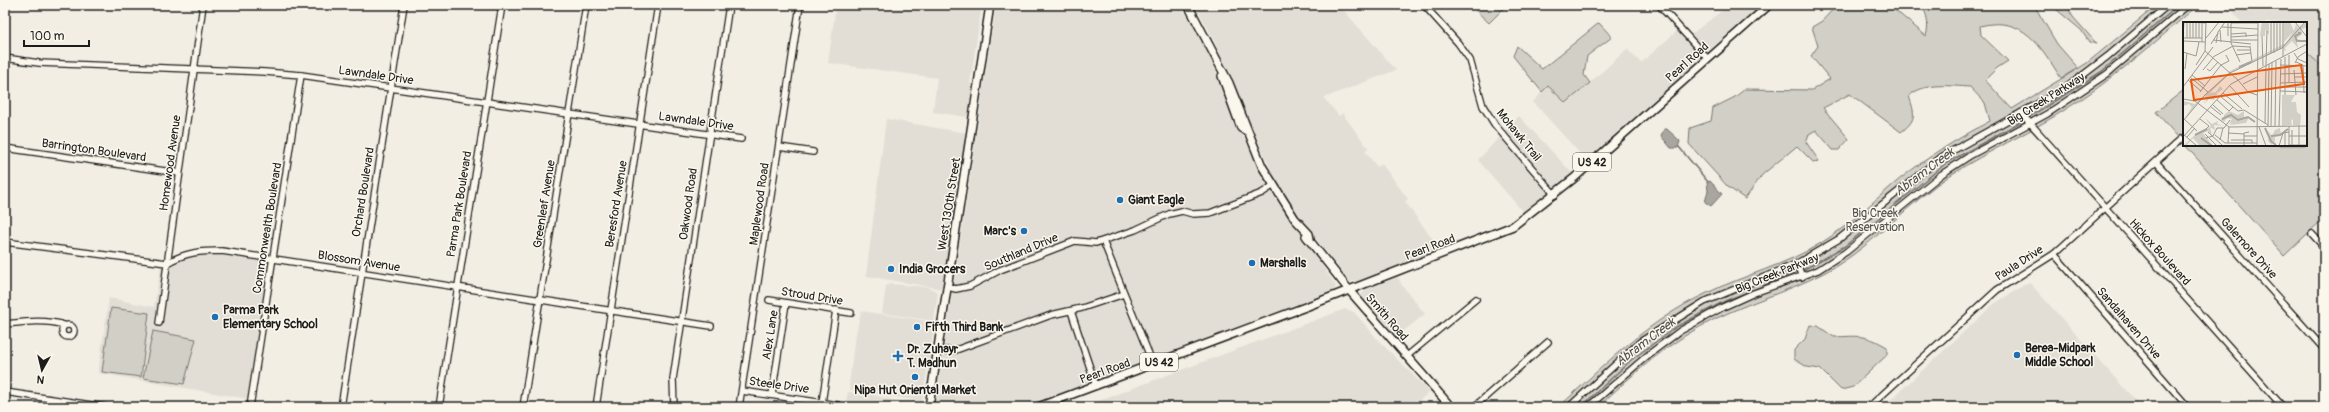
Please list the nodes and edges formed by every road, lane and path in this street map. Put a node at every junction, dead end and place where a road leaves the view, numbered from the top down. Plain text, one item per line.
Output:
1 (203, 5) edge
2 (404, 5) edge
3 (502, 5) edge
4 (586, 5) edge
5 (658, 5) edge
6 (730, 5) edge
7 (800, 5) edge
8 (990, 5) edge
9 (1188, 5) edge
10 (1424, 5) edge
11 (1659, 5) edge
12 (1769, 5) edge
13 (2168, 5) edge
14 (2188, 5) edge
15 (5, 58) edge
16 (1707, 58) junction
17 (194, 69) junction
18 (301, 75) junction
19 (391, 88) junction
20 (487, 101) junction
21 (570, 113) junction
22 (2021, 113) junction
23 (2030, 123) junction
24 (639, 124) junction
25 (709, 134) junction
26 (741, 139) dead end
27 (2181, 139) dead end
28 (779, 147) junction
29 (5, 148) edge
30 (812, 152) dead end
31 (2157, 163) junction
32 (180, 173) junction
33 (1274, 185) junction
34 (1555, 195) junction
35 (2106, 207) junction
36 (2312, 234) dead end
37 (1103, 241) junction
38 (5, 242) edge
39 (2324, 247) edge
40 (2054, 254) junction
41 (274, 259) junction
42 (167, 263) junction
43 (1797, 264) junction
44 (362, 272) junction
45 (1802, 276) junction
46 (458, 287) junction
47 (948, 287) junction
48 (1349, 290) junction
49 (1124, 294) junction
50 (1476, 299) dead end
51 (540, 300) junction
52 (769, 300) dead end
53 (786, 303) junction
54 (836, 310) junction
55 (1071, 311) junction
56 (610, 312) junction
57 (851, 313) dead end
58 (681, 322) junction
59 (159, 323) dead end
60 (5, 324) edge
61 (64, 326) dead end
62 (711, 326) dead end
63 (1548, 342) dead end
64 (2324, 349) edge
65 (938, 351) junction
66 (1407, 356) junction
67 (1153, 364) junction
68 (1096, 386) junction
69 (742, 391) junction
70 (5, 392) edge
71 (772, 395) junction
72 (822, 402) junction
73 (838, 405) dead end
74 (104, 407) edge
75 (250, 407) edge
76 (341, 407) edge
77 (439, 407) edge
78 (523, 407) edge
79 (596, 407) edge
80 (674, 407) edge
81 (739, 407) edge
82 (930, 407) edge
83 (1038, 407) edge
84 (1451, 407) edge
85 (1474, 407) edge
86 (1569, 407) edge
87 (1588, 407) edge
88 (1870, 407) edge
89 (2188, 407) edge
90 (2283, 407) edge

1 - 17 street, Homewood Avenue
2 - 19 street, Orchard Boulevard
3 - 20 street, Parma Park Boulevard
4 - 21 street, Greenleaf Avenue
5 - 24 street, Beresford Avenue
6 - 25 street, Oakwood Road
7 - 28 street, Maplewood Road
8 - 47 main road, West 130th Street
9 - 33 main road, Smith Road
10 - 34 street, Mohawk Trail
11 - 16 street
12 - 16 main road, Pearl Road / US 42
13 - 22 street, Big Creek Parkway
14 - 23 street, Big Creek Parkway
15 - 17 street, Lawndale Drive
16 - 34 main road, Pearl Road / US 42
17 - 18 street, Lawndale Drive
17 - 32 street, Homewood Avenue
18 - 19 street, Lawndale Drive
18 - 41 street, Commonwealth Boulevard
19 - 20 street, Lawndale Drive
19 - 44 street, Orchard Boulevard
20 - 21 street, Lawndale Drive
20 - 46 street, Parma Park Boulevard
21 - 24 street, Lawndale Drive
21 - 51 street, Greenleaf Avenue
22 - 23 street, Hickox Boulevard
22 - 43 street, Big Creek Parkway
23 - 35 street, Hickox Boulevard
23 - 45 street, Big Creek Parkway
24 - 25 street, Lawndale Drive
24 - 56 street, Beresford Avenue
25 - 26 street, Lawndale Drive
25 - 58 street, Oakwood Road
27 - 31 street, Paula Drive
28 - 30 street
28 - 69 street, Maplewood Road
29 - 32 street, Barrington Boulevard
31 - 35 street, Paula Drive
31 - 64 street, Galemore Drive
32 - 42 street, Homewood Avenue
33 - 37 street, Southland Drive
33 - 48 main road, Smith Road
34 - 48 main road, Pearl Road / US 42
35 - 40 street, Paula Drive
35 - 90 street, Hickox Boulevard
36 - 39 street
37 - 47 street, Southland Drive
37 - 49 street
38 - 42 street
40 - 88 street, Paula Drive
40 - 89 street, Sandalhaven Drive
41 - 42 street, Blossom Avenue
41 - 44 street, Blossom Avenue
41 - 75 street, Commonwealth Boulevard
42 - 59 street, Homewood Avenue
43 - 45 street
43 - 86 street, Big Creek Parkway
44 - 46 street, Blossom Avenue
44 - 76 street, Orchard Boulevard
45 - 87 street, Big Creek Parkway
46 - 51 street, Blossom Avenue
46 - 77 street, Parma Park Boulevard
47 - 65 main road, West 130th Street
48 - 66 main road, Smith Road
48 - 67 main road, Pearl Road / US 42
49 - 55 street
49 - 67 street
50 - 66 street
51 - 56 street, Blossom Avenue
51 - 78 street, Greenleaf Avenue
52 - 53 street, Stroud Drive
53 - 54 street, Stroud Drive
53 - 71 street, Alex Lane
54 - 57 street, Stroud Drive
54 - 72 street
55 - 65 street
55 - 68 street
56 - 58 street, Blossom Avenue
56 - 79 street, Beresford Avenue
58 - 62 street, Blossom Avenue
58 - 80 street, Oakwood Road
60 - 61 street
63 - 85 street
65 - 82 main road, West 130th Street
66 - 84 main road, Smith Road
67 - 68 main road, Pearl Road / US 42
68 - 83 main road, Pearl Road / US 42
69 - 71 street, Steele Drive
69 - 81 street, Maplewood Road
70 - 74 street
71 - 72 street, Steele Drive
72 - 73 street, Steele Drive

